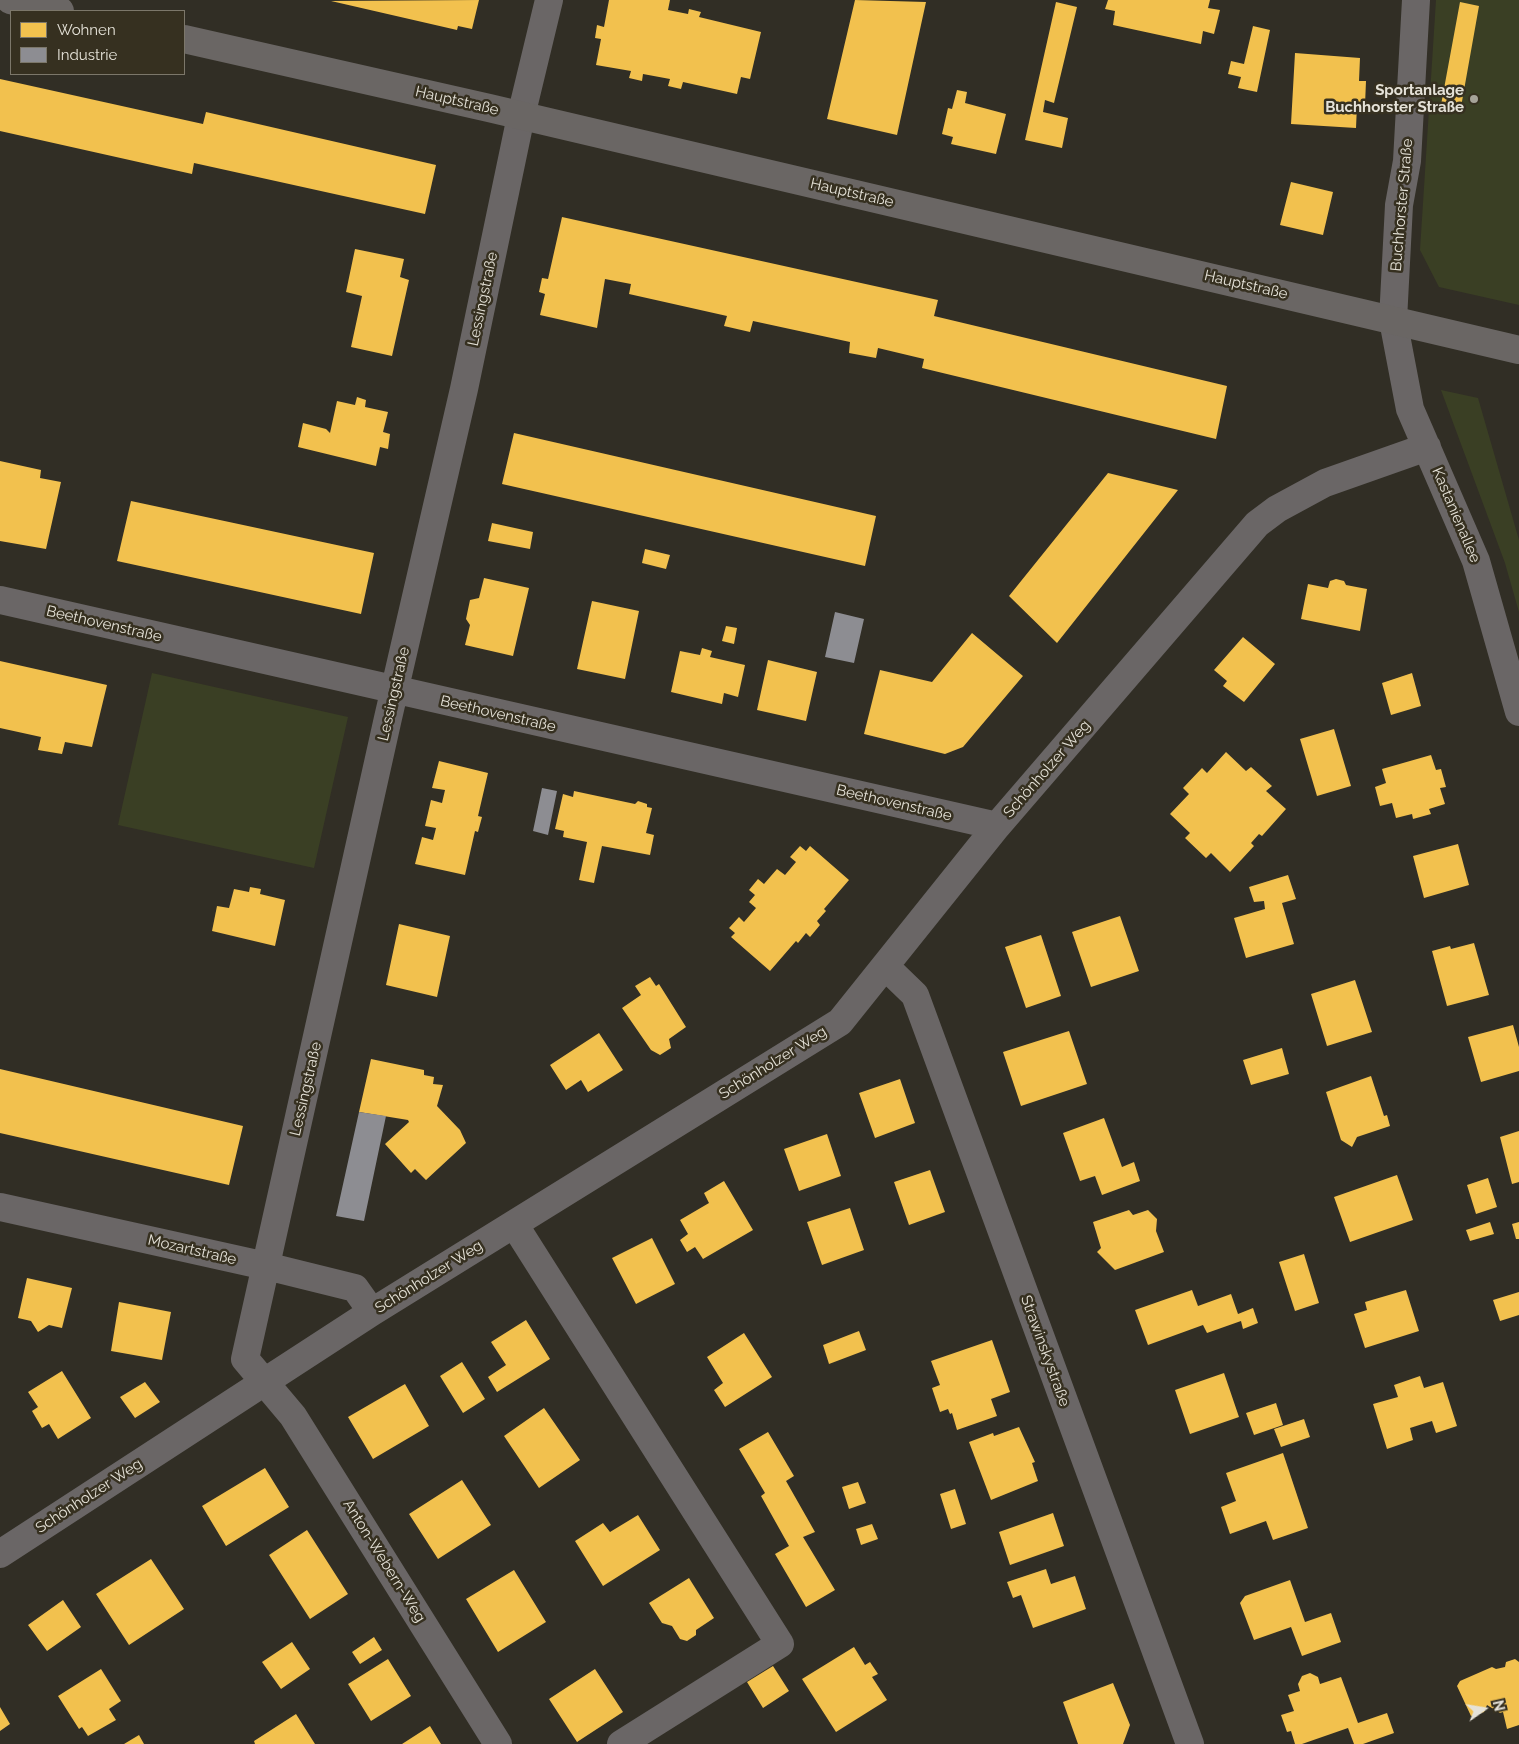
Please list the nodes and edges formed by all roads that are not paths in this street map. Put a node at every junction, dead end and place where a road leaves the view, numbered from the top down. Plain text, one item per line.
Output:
1 (10, 0) edge
2 (549, 0) edge
3 (1416, 0) edge
4 (55, 10) edge
5 (185, 39) edge
6 (521, 116) junction
7 (1393, 320) junction
8 (1519, 350) edge
9 (1427, 447) junction
10 (0, 600) edge
11 (394, 691) junction
12 (1519, 712) edge
13 (997, 826) junction
14 (886, 967) junction
15 (0, 1207) edge
16 (514, 1224) junction
17 (266, 1266) junction
18 (372, 1312) junction
19 (264, 1382) junction
20 (0, 1554) edge
21 (498, 1744) edge
22 (621, 1744) edge
23 (1190, 1744) edge

1 - 4 main road
2 - 6 street, Lessingstraße
3 - 7 street, Buchhorster Straße
5 - 6 main road, Hauptstraße
6 - 7 main road, Hauptstraße
6 - 11 street, Lessingstraße
7 - 8 main road, Hauptstraße
7 - 9 street, Kastanienallee
9 - 12 street, Kastanienallee
9 - 13 street, Schönholzer Weg
10 - 11 street, Beethovenstraße
11 - 13 street, Beethovenstraße
11 - 17 street, Lessingstraße
13 - 14 street, Schönholzer Weg
14 - 16 street, Schönholzer Weg
14 - 23 street, Strawinskystraße
15 - 17 street, Mozartstraße
16 - 18 street, Schönholzer Weg
16 - 22 street
17 - 18 street, Mozartstraße
17 - 19 street, Lessingstraße
18 - 19 street, Schönholzer Weg
19 - 20 street, Schönholzer Weg
19 - 21 street, Anton-Webern-Weg

